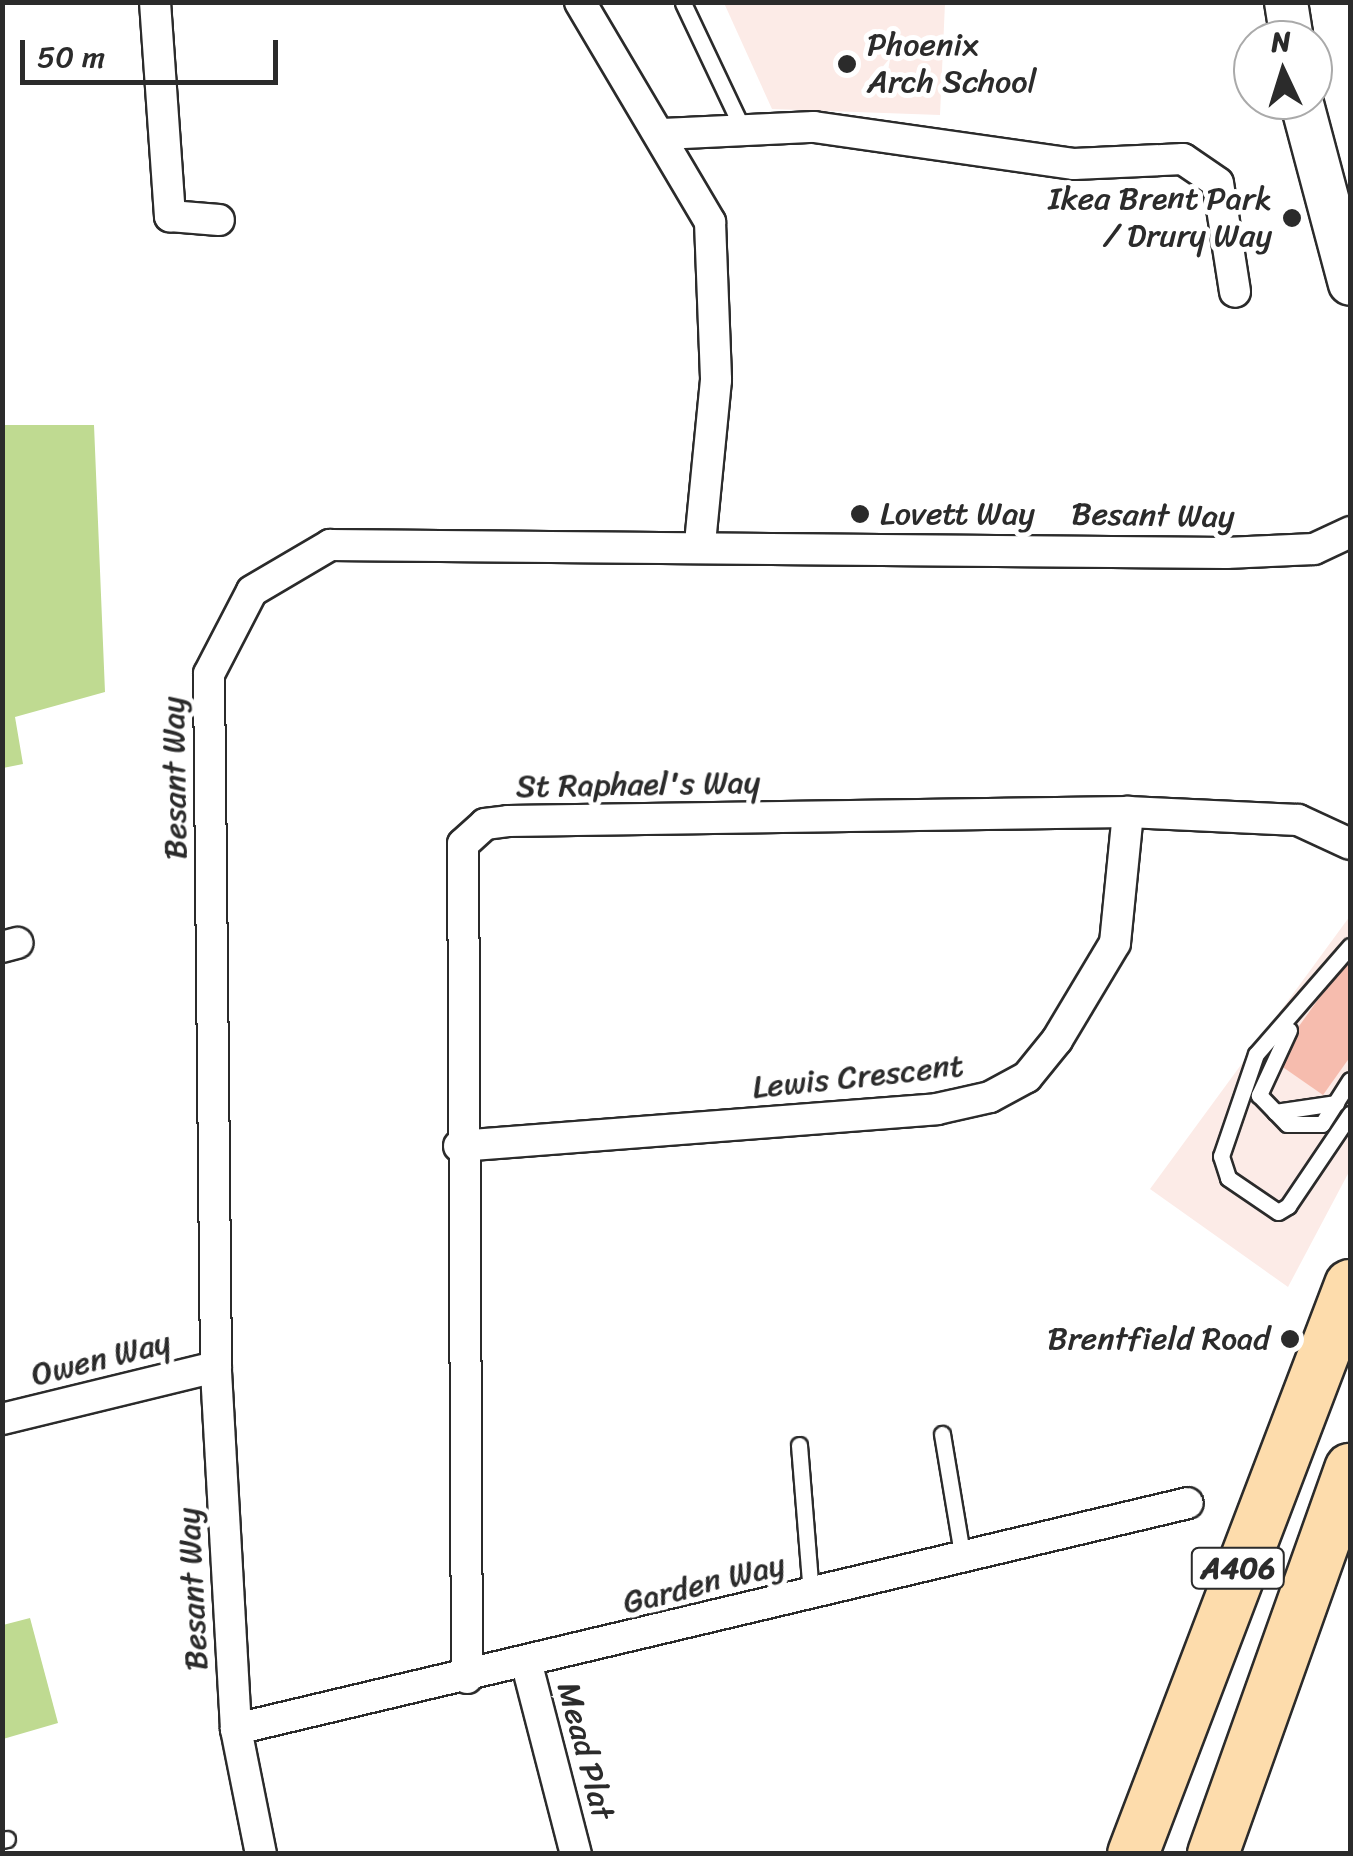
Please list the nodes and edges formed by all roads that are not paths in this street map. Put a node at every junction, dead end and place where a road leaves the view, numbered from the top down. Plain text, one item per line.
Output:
1 (155, 2) edge
2 (580, 2) edge
3 (683, 3) edge
4 (1306, 120) edge
5 (743, 130) junction
6 (663, 134) junction
7 (219, 220) dead end
8 (1350, 284) edge
9 (1235, 292) dead end
10 (1350, 532) edge
11 (700, 543) junction
12 (1128, 812) junction
13 (1350, 844) edge
14 (1350, 946) edge
15 (1326, 975) junction
16 (1350, 1080) edge
17 (1350, 1114) edge
18 (459, 1146) junction
19 (1350, 1285) edge
20 (216, 1368) junction
21 (2, 1419) edge
22 (942, 1434) dead end
23 (799, 1446) dead end
24 (1350, 1468) edge
25 (1188, 1502) dead end
26 (962, 1554) junction
27 (811, 1592) junction
28 (527, 1665) junction
29 (468, 1678) junction
30 (236, 1729) junction
31 (261, 1854) edge
32 (576, 1854) edge
33 (1133, 1854) edge
34 (1213, 1854) edge

1 - 7 street
2 - 6 street
3 - 5 lane
4 - 8 main road
5 - 6 street
5 - 9 street
6 - 11 street
10 - 11 street, Besant Way
11 - 20 street, Besant Way
12 - 13 street, St Raphael's Way
12 - 18 street, Lewis Crescent
12 - 18 street, St Raphael's Way
14 - 15 lane
15 - 16 lane
15 - 17 lane
18 - 29 street, St Raphael's Way
19 - 33 highway, A406
20 - 21 street, Owen Way
20 - 30 street, Besant Way
22 - 26 lane
23 - 27 lane
24 - 34 highway, A406
25 - 26 street, Garden Way
26 - 27 street, Garden Way
27 - 28 street, Garden Way
28 - 29 street, Garden Way
28 - 32 street, Mead Plat
29 - 30 street, Garden Way
30 - 31 street, Besant Way

